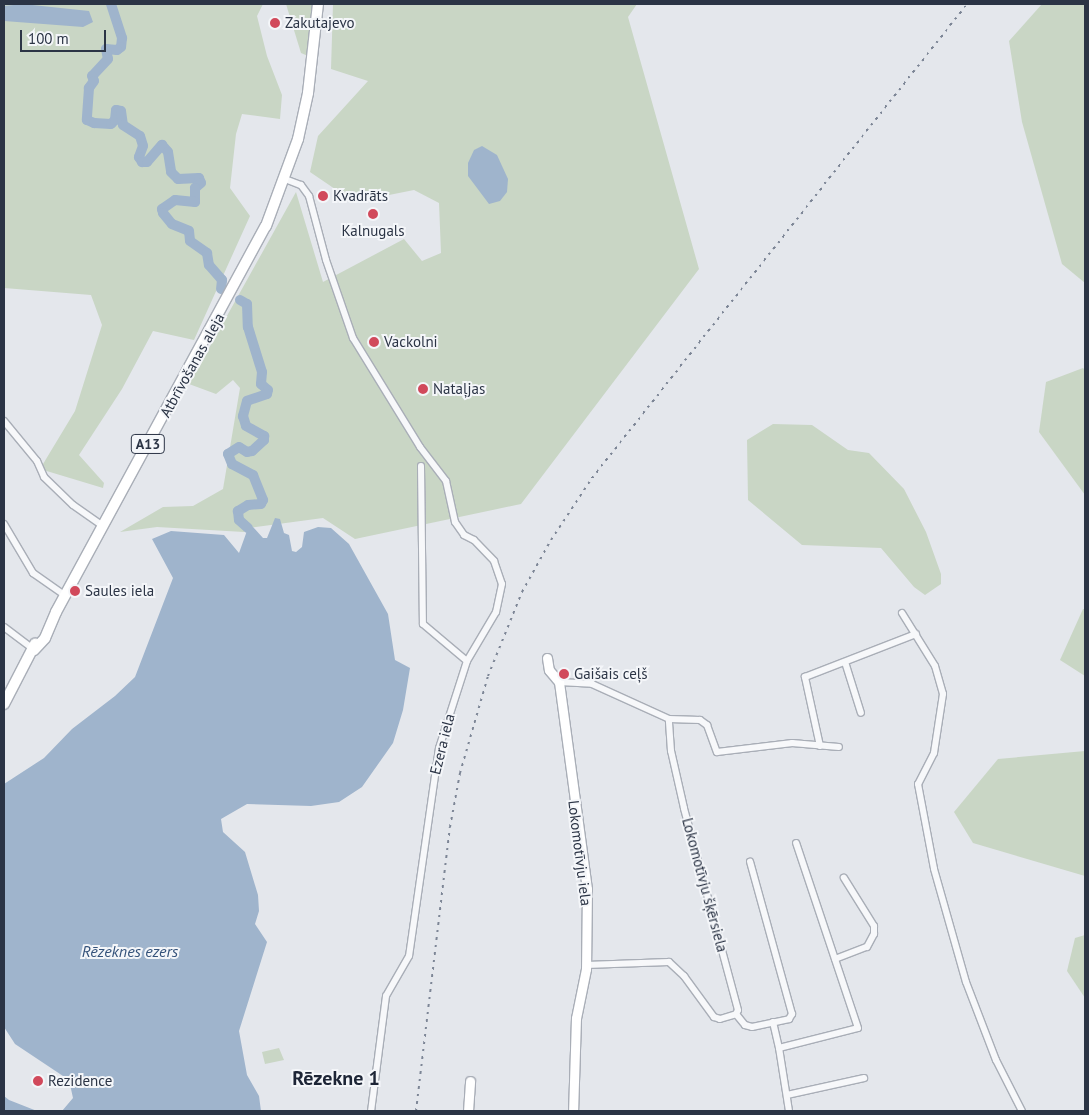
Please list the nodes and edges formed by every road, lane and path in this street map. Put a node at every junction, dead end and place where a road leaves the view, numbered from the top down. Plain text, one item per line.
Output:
1 (318, 4) edge
2 (284, 179) junction
3 (4, 421) edge
4 (421, 466) dead end
5 (4, 524) edge
6 (103, 526) junction
7 (65, 595) junction
8 (902, 613) dead end
9 (4, 627) edge
10 (916, 634) junction
11 (34, 650) junction
12 (547, 658) dead end
13 (467, 661) junction
14 (845, 662) junction
15 (558, 682) junction
16 (4, 704) edge
17 (861, 713) dead end
18 (669, 719) junction
19 (820, 746) junction
20 (839, 747) dead end
21 (796, 843) dead end
22 (750, 862) dead end
23 (844, 878) dead end
24 (835, 958) junction
25 (586, 965) junction
26 (736, 1014) junction
27 (773, 1022) junction
28 (779, 1048) junction
29 (864, 1078) dead end
30 (470, 1081) dead end
31 (787, 1096) junction
32 (371, 1111) edge
33 (468, 1111) edge
34 (572, 1111) edge
35 (789, 1111) edge
36 (1022, 1111) edge

1 - 2 main road, A13
2 - 6 main road, Atbrīvošanas aleja / A13
2 - 13 street, Ezera iela
3 - 6 street
4 - 13 street
5 - 7 street
6 - 7 main road, Atbrīvošanas aleja / A13
7 - 11 main road, Atbrīvošanas aleja / A13
8 - 10 street
9 - 11 street
10 - 14 street
10 - 36 street
11 - 16 main road, Atbrīvošanas aleja / A13
12 - 15 street, Lokomotīvju iela
13 - 32 street, Ezera iela
14 - 17 street
14 - 19 street
15 - 18 street
15 - 25 street, Lokomotīvju iela
18 - 19 street
18 - 26 street, Lokomotīvju šķērsiela
19 - 20 street
21 - 24 street
22 - 27 street
23 - 24 street
24 - 28 street
25 - 26 street
25 - 34 street, Lokomotīvju iela
26 - 27 street
27 - 28 street
28 - 31 street
29 - 31 street
30 - 33 street
31 - 35 street

